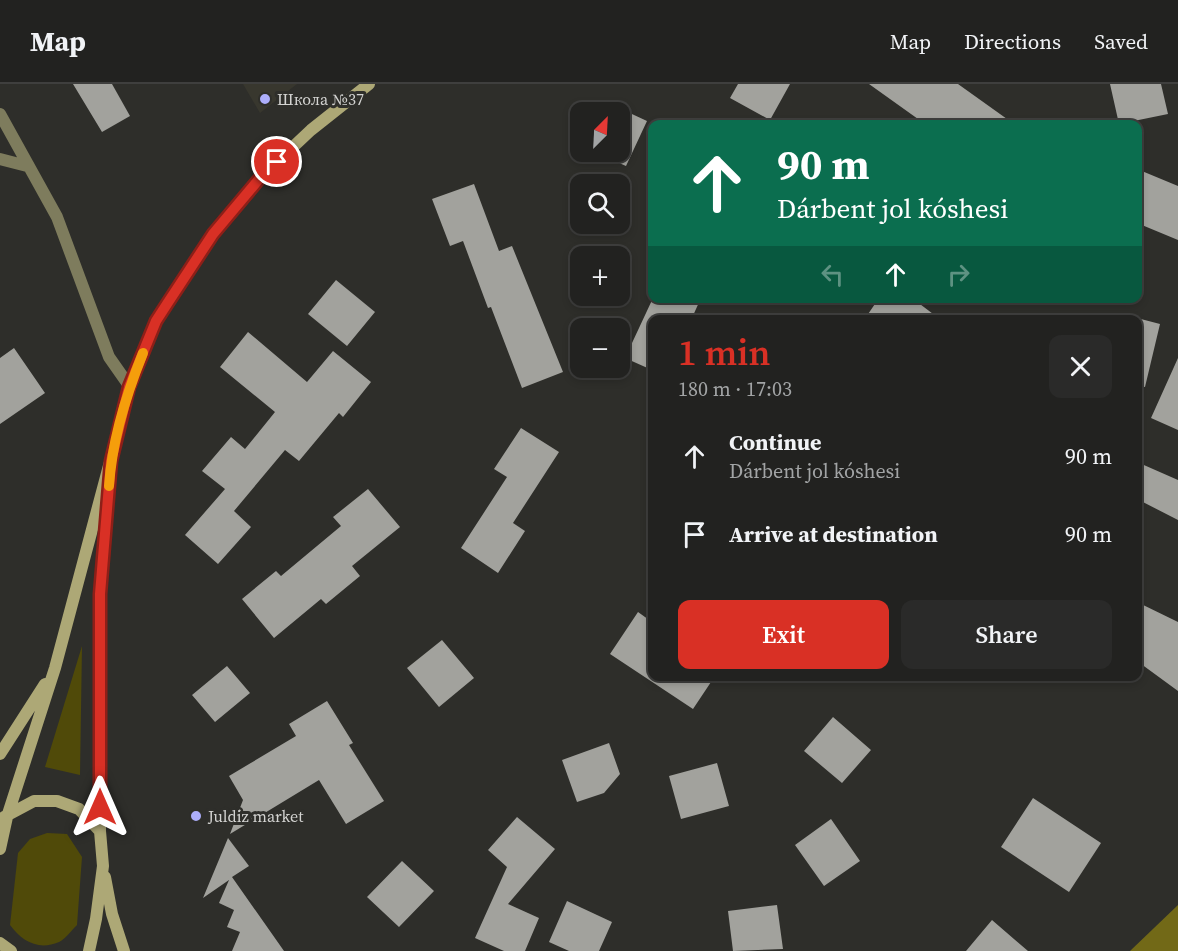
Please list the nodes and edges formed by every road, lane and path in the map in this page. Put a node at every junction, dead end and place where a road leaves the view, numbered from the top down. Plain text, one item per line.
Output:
1 (369, 84) edge
2 (0, 114) edge
3 (0, 159) edge
4 (27, 166) junction
5 (129, 387) junction
6 (111, 461) junction
7 (55, 668) junction
8 (0, 754) edge
9 (4, 817) edge
10 (100, 831) junction
11 (0, 849) edge
12 (103, 866) junction
13 (0, 943) edge
14 (11, 951) edge
15 (88, 951) edge
16 (124, 951) edge

1 - 5 main road
2 - 4 street
3 - 4 street
4 - 5 street
5 - 6 main road
6 - 7 main road
6 - 10 main road
7 - 8 main road
7 - 9 main road
9 - 10 main road
9 - 11 main road
10 - 12 main road
12 - 15 main road
12 - 16 main road
13 - 14 main road

